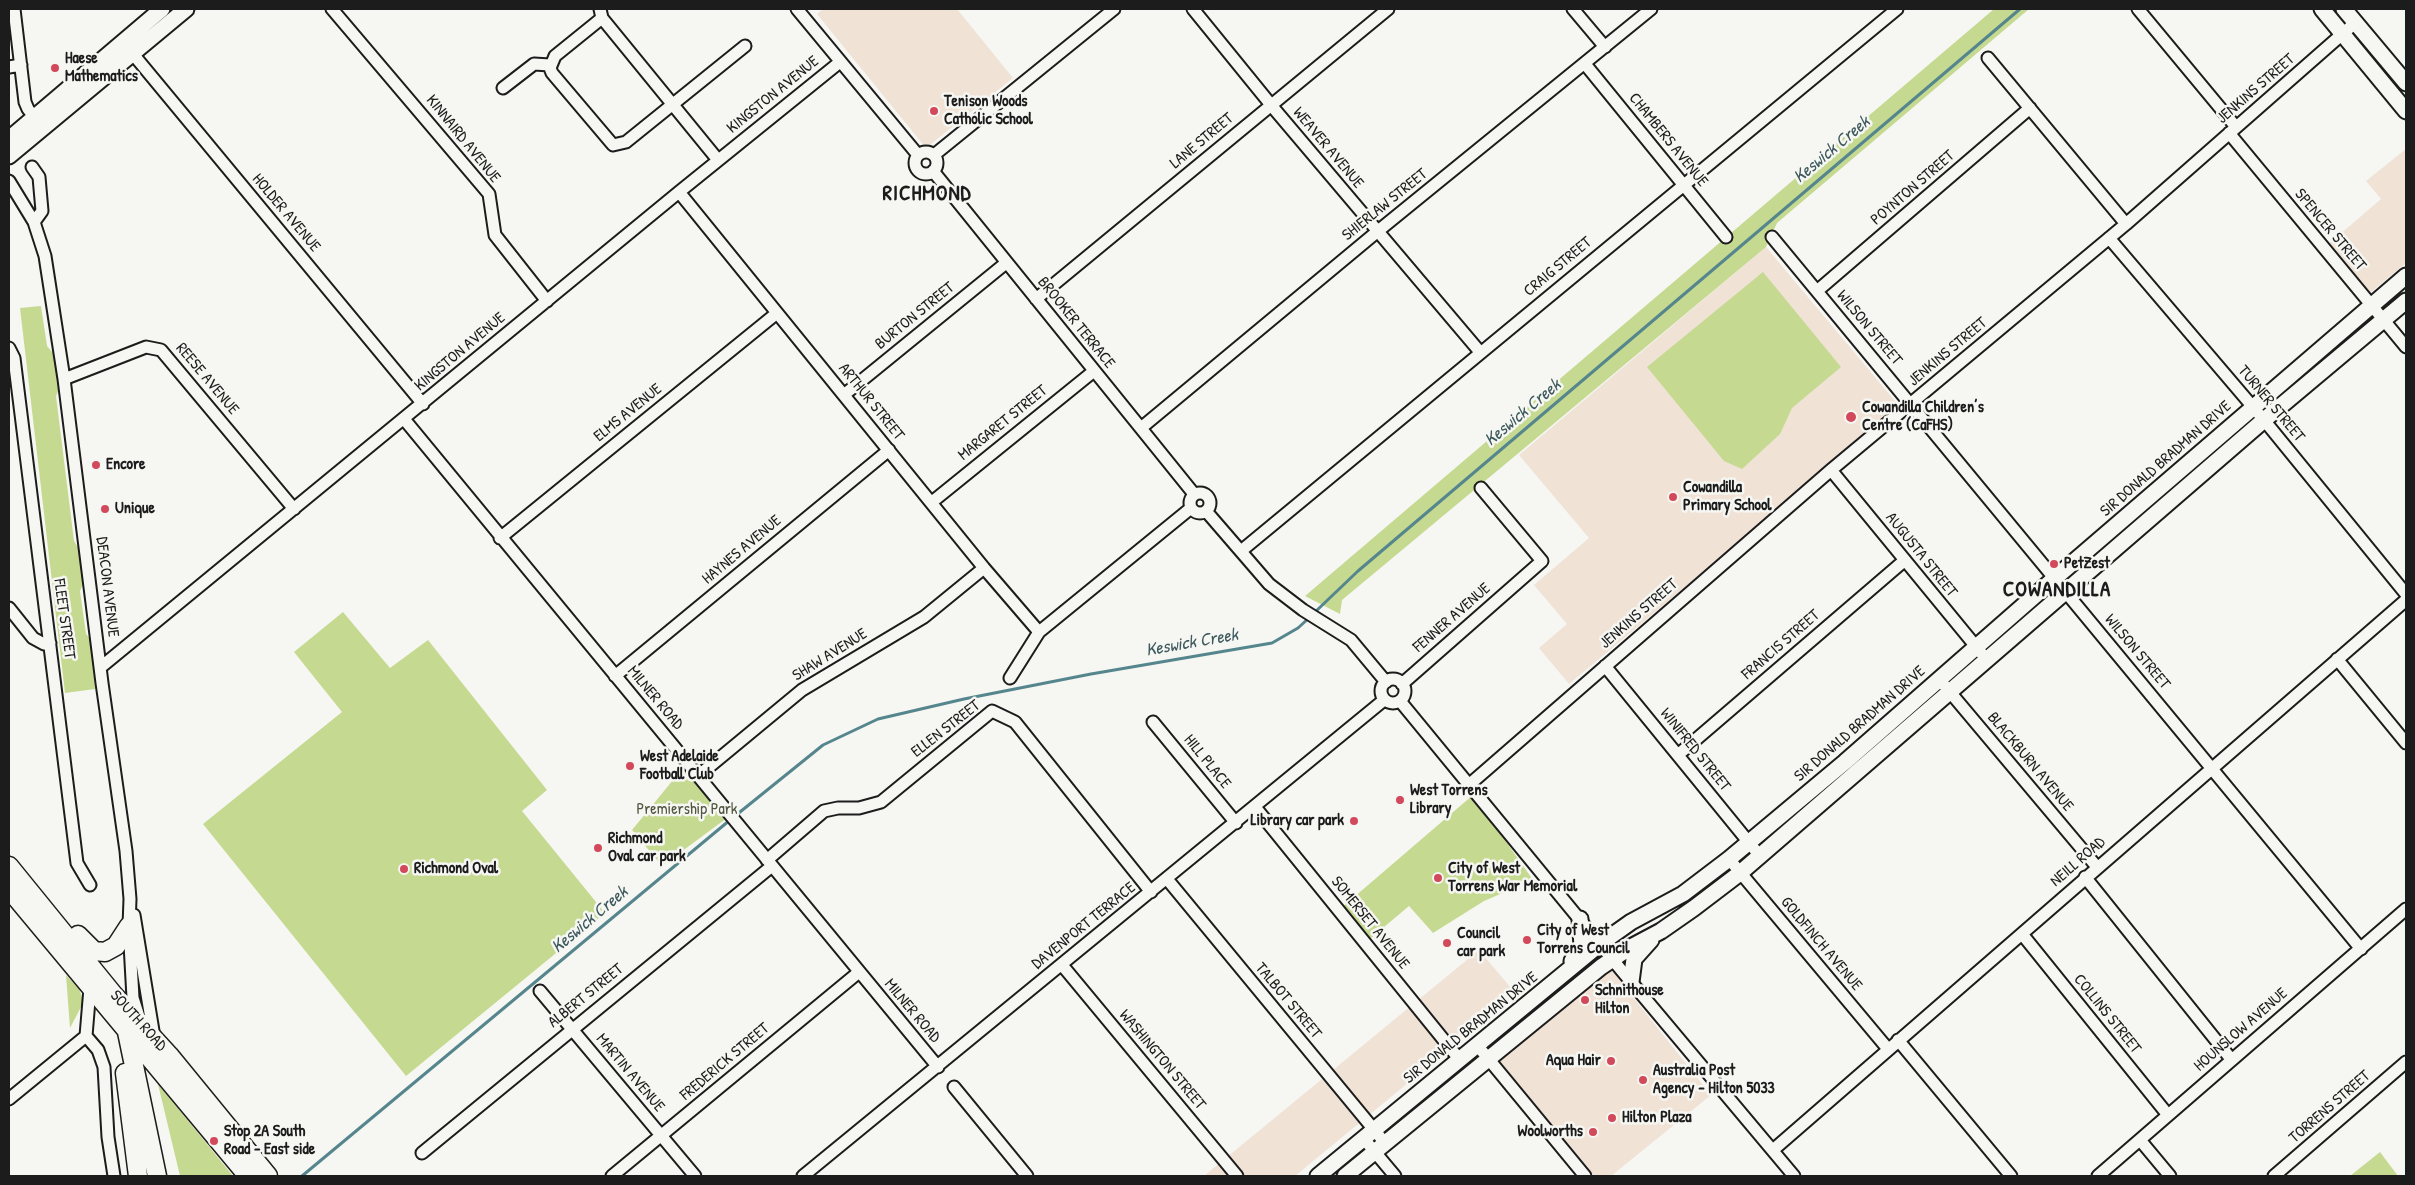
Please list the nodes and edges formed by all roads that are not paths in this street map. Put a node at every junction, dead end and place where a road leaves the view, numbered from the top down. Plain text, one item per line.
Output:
1 (14, 9) edge
2 (162, 9) edge
3 (186, 9) edge
4 (332, 9) edge
5 (1114, 9) edge
6 (1193, 9) edge
7 (1388, 9) edge
8 (1573, 9) edge
9 (1652, 9) edge
10 (1897, 9) edge
11 (2138, 9) edge
12 (2344, 9) edge
13 (802, 11) edge
14 (2330, 12) edge
15 (601, 14) edge
16 (2356, 22) junction
17 (2342, 34) junction
18 (745, 46) dead end
19 (1605, 47) junction
20 (128, 48) junction
21 (1988, 58) dead end
22 (840, 62) junction
23 (1585, 64) junction
24 (21, 65) junction
25 (550, 65) junction
26 (9, 67) edge
27 (2406, 83) edge
28 (503, 88) dead end
29 (673, 104) junction
30 (1271, 105) junction
31 (2030, 108) junction
32 (2406, 111) edge
33 (38, 123) junction
34 (2233, 130) junction
35 (9, 139) edge
36 (918, 155) junction
37 (9, 156) edge
38 (934, 156) junction
39 (718, 160) junction
40 (32, 167) dead end
41 (933, 171) junction
42 (9, 181) edge
43 (1684, 184) junction
44 (679, 192) junction
45 (34, 222) junction
46 (2126, 224) junction
47 (1378, 231) junction
48 (1726, 237) dead end
49 (1772, 237) dead end
50 (2109, 238) junction
51 (1006, 263) junction
52 (2406, 276) edge
53 (1817, 291) junction
54 (1036, 299) junction
55 (547, 300) junction
56 (2406, 301) edge
57 (2372, 305) junction
58 (777, 313) junction
59 (2384, 320) junction
60 (2406, 347) edge
61 (10, 350) edge
62 (1480, 352) junction
63 (1094, 371) junction
64 (64, 379) junction
65 (844, 394) junction
66 (422, 404) junction
67 (1911, 404) junction
68 (2253, 408) junction
69 (404, 419) junction
70 (2264, 420) junction
71 (1141, 428) junction
72 (889, 450) junction
73 (1831, 470) junction
74 (1481, 488) dead end
75 (1194, 494) junction
76 (932, 502) junction
77 (1191, 508) junction
78 (294, 509) junction
79 (1206, 511) junction
80 (500, 538) junction
81 (1241, 551) junction
82 (1904, 560) junction
83 (984, 568) junction
84 (2055, 578) junction
85 (2066, 592) junction
86 (2406, 594) edge
87 (2406, 600) edge
88 (9, 608) edge
89 (1039, 632) junction
90 (50, 644) junction
91 (1976, 647) junction
92 (2337, 659) junction
93 (1987, 660) junction
94 (1604, 666) junction
95 (101, 667) junction
96 (615, 676) junction
97 (1010, 678) dead end
98 (1939, 679) junction
99 (1386, 682) junction
100 (1402, 684) junction
101 (1949, 691) junction
102 (1384, 700) junction
103 (1400, 701) junction
104 (1153, 722) dead end
105 (2406, 743) edge
106 (1679, 754) junction
107 (2211, 768) junction
108 (698, 776) junction
109 (1470, 784) junction
110 (1255, 807) junction
111 (1236, 823) junction
112 (1749, 842) junction
113 (1760, 856) junction
114 (1729, 859) junction
115 (769, 863) junction
116 (9, 866) edge
117 (2097, 867) junction
118 (1740, 873) junction
119 (2085, 877) junction
120 (1167, 879) junction
121 (90, 885) dead end
122 (9, 890) edge
123 (1151, 892) junction
124 (130, 899) junction
125 (40, 905) junction
126 (2406, 909) edge
127 (1580, 919) junction
128 (129, 926) junction
129 (1661, 931) junction
130 (2022, 934) junction
131 (1600, 944) junction
132 (2360, 949) junction
133 (1612, 959) junction
134 (1062, 965) junction
135 (859, 972) junction
136 (1559, 979) junction
137 (1631, 982) junction
138 (90, 988) junction
139 (540, 991) dead end
140 (108, 1010) junction
141 (572, 1028) junction
142 (134, 1029) junction
143 (86, 1036) junction
144 (154, 1038) junction
145 (1898, 1040) junction
146 (1477, 1045) junction
147 (1888, 1049) junction
148 (2231, 1059) junction
149 (1460, 1060) junction
150 (1488, 1060) junction
151 (2406, 1062) edge
152 (938, 1067) junction
153 (954, 1087) dead end
154 (9, 1099) edge
155 (2168, 1115) junction
156 (1369, 1135) junction
157 (662, 1136) junction
158 (2140, 1140) junction
159 (1380, 1147) junction
160 (1773, 1150) junction
161 (422, 1153) dead end
162 (114, 1176) edge
163 (138, 1176) edge
164 (157, 1176) edge
165 (248, 1176) edge
166 (268, 1176) edge
167 (612, 1176) edge
168 (695, 1176) edge
169 (804, 1176) edge
170 (1027, 1176) edge
171 (1237, 1176) edge
172 (1318, 1176) edge
173 (1345, 1176) edge
174 (1395, 1176) edge
175 (1585, 1176) edge
176 (1794, 1176) edge
177 (2011, 1176) edge
178 (2098, 1176) edge
179 (2170, 1176) edge
180 (2274, 1176) edge

1 - 24 street
2 - 20 main road
3 - 20 main road
4 - 55 street, KINNAIRD AVENUE
5 - 38 street
6 - 30 street, WEAVER AVENUE
7 - 30 street, LANE STREET
8 - 19 street
9 - 19 street, SHIERLAW STREET
10 - 43 street, CRAIG STREET
11 - 34 street, SPENCER STREET
12 - 16 main road
13 - 22 street
14 - 17 main road
15 - 25 street
15 - 29 street
16 - 17 street, JENKINS STREET
16 - 27 main road
17 - 32 main road
17 - 34 street, JENKINS STREET
18 - 29 street
19 - 23 street, SHIERLAW STREET
20 - 33 main road
20 - 66 street, HOLDER AVENUE
21 - 31 street
22 - 36 street
22 - 39 street, KINGSTON AVENUE
23 - 43 street, CHAMBERS AVENUE
23 - 47 street, SHIERLAW STREET
24 - 26 street
24 - 33 street
25 - 28 street
25 - 29 street
29 - 39 street
30 - 47 street, WEAVER AVENUE
30 - 54 street, LANE STREET
31 - 46 street
31 - 53 street, POYNTON STREET
33 - 35 main road
33 - 37 main road
34 - 46 street, JENKINS STREET
34 - 57 street, SPENCER STREET
36 - 38 street
36 - 41 street
38 - 41 street
39 - 44 street, KINGSTON AVENUE
40 - 45 street
41 - 51 street, BROOKER TERRACE
42 - 45 street, DEACON AVENUE
43 - 48 street, CHAMBERS AVENUE
43 - 62 street, CRAIG STREET
44 - 55 street, KINGSTON AVENUE
44 - 58 street, ARTHUR STREET
45 - 64 street, DEACON AVENUE
46 - 50 street, JENKINS STREET
47 - 62 street, WEAVER AVENUE
47 - 71 street, SHIERLAW STREET
49 - 53 street, WILSON STREET
50 - 67 street, JENKINS STREET
50 - 68 street, TURNER STREET
51 - 54 street, BROOKER TERRACE
51 - 65 street, BURTON STREET
52 - 57 main road, SIR DONALD BRADMAN DRIVE
53 - 67 street, WILSON STREET
54 - 63 street, BROOKER TERRACE
55 - 66 street, KINGSTON AVENUE
56 - 59 main road, SIR DONALD BRADMAN DRIVE
57 - 59 street, SPENCER STREET
57 - 68 main road, SIR DONALD BRADMAN DRIVE
58 - 65 street, ARTHUR STREET
58 - 80 street, ELMS AVENUE
59 - 60 street, SPENCER STREET
59 - 70 main road, SIR DONALD BRADMAN DRIVE
61 - 90 street, FLEET STREET
62 - 81 street, CRAIG STREET
63 - 71 street, BROOKER TERRACE
63 - 76 street, MARGARET STREET
64 - 78 street, REESE AVENUE
64 - 95 street, DEACON AVENUE
65 - 72 street, ARTHUR STREET
66 - 69 street, KINGSTON AVENUE
67 - 73 street, JENKINS STREET
67 - 84 street, WILSON STREET
68 - 70 street, TURNER STREET
68 - 84 main road, SIR DONALD BRADMAN DRIVE
69 - 78 street, KINGSTON AVENUE
69 - 80 street, MILNER ROAD
70 - 85 main road, SIR DONALD BRADMAN DRIVE
70 - 86 street, TURNER STREET
71 - 75 street, BROOKER TERRACE
72 - 76 street, ARTHUR STREET
72 - 96 street, HAYNES AVENUE
73 - 82 street, AUGUSTA STREET
73 - 94 street, JENKINS STREET
74 - 100 street, FENNER AVENUE
75 - 77 street
75 - 79 street
76 - 83 street, ARTHUR STREET
77 - 79 street
77 - 89 street
78 - 95 street, KINGSTON AVENUE
79 - 81 street
80 - 96 street, MILNER ROAD
81 - 99 street
82 - 91 street, AUGUSTA STREET
82 - 106 street, FRANCIS STREET
83 - 89 street, ARTHUR STREET
83 - 108 street, SHAW AVENUE
84 - 85 street, WILSON STREET
84 - 91 main road, SIR DONALD BRADMAN DRIVE
85 - 93 main road, SIR DONALD BRADMAN DRIVE
85 - 107 street, WILSON STREET
87 - 92 street, NEILL ROAD
88 - 90 street
89 - 97 street
90 - 121 street, FLEET STREET
91 - 93 street, AUGUSTA STREET
91 - 98 main road, SIR DONALD BRADMAN DRIVE
92 - 105 street
92 - 107 street, NEILL ROAD
93 - 101 main road, SIR DONALD BRADMAN DRIVE
94 - 106 street, WINIFRED STREET
94 - 109 street, JENKINS STREET
95 - 124 street, DEACON AVENUE
96 - 108 street, MILNER ROAD
98 - 101 street, BLACKBURN AVENUE
98 - 112 main road, SIR DONALD BRADMAN DRIVE
99 - 100 street
99 - 102 street
100 - 103 street
101 - 113 main road, SIR DONALD BRADMAN DRIVE
101 - 117 street, BLACKBURN AVENUE
102 - 103 street
102 - 110 street, DAVENPORT TERRACE
103 - 109 street
104 - 111 street, HILL PLACE
106 - 112 street, WINIFRED STREET
107 - 117 street, NEILL ROAD
107 - 132 street, WILSON STREET
108 - 115 street, MILNER ROAD
109 - 127 street
110 - 111 street, DAVENPORT TERRACE
110 - 149 street, SOMERSET AVENUE
111 - 120 street, DAVENPORT TERRACE
112 - 113 street, WINIFRED STREET
112 - 114 main road, SIR DONALD BRADMAN DRIVE
113 - 118 main road, SIR DONALD BRADMAN DRIVE
114 - 118 street, GOLDFINCH AVENUE
114 - 131 main road, SIR DONALD BRADMAN DRIVE
115 - 123 street, ELLEN STREET
115 - 135 street, MILNER ROAD
115 - 141 street, ALBERT STREET
116 - 125 highway, SOUTH ROAD
117 - 119 street, NEILL ROAD
118 - 129 main road, SIR DONALD BRADMAN DRIVE
118 - 147 street, GOLDFINCH AVENUE
119 - 130 street, NEILL ROAD
119 - 148 street
120 - 123 street, DAVENPORT TERRACE
120 - 156 street, TALBOT STREET
122 - 138 highway, SOUTH ROAD
123 - 134 street, DAVENPORT TERRACE
124 - 128 street, DEACON AVENUE
124 - 144 street, DEACON AVENUE
125 - 128 highway
125 - 142 highway, SOUTH ROAD
126 - 132 street, HOUNSLOW AVENUE
127 - 131 street
127 - 136 main road
128 - 142 street, DEACON AVENUE
129 - 133 main road, SIR DONALD BRADMAN DRIVE
129 - 137 main road
130 - 145 street, NEILL ROAD
130 - 155 street, COLLINS STREET
131 - 133 street
131 - 136 main road, SIR DONALD BRADMAN DRIVE
132 - 148 street, HOUNSLOW AVENUE
133 - 137 street
133 - 150 main road, SIR DONALD BRADMAN DRIVE
134 - 152 street, DAVENPORT TERRACE
134 - 171 street, WASHINGTON STREET
135 - 152 street, MILNER ROAD
135 - 157 street, FREDERICK STREET
136 - 146 main road, SIR DONALD BRADMAN DRIVE
137 - 160 street
138 - 140 highway, SOUTH ROAD
138 - 143 street
139 - 141 street, MARTIN AVENUE
140 - 142 highway, SOUTH ROAD
140 - 163 highway
141 - 157 street, MARTIN AVENUE
141 - 161 street, ALBERT STREET
142 - 144 highway, SOUTH ROAD
142 - 164 highway
142 - 165 highway, SOUTH ROAD
143 - 154 street
143 - 162 street
144 - 166 highway, SOUTH ROAD
145 - 147 street, NEILL ROAD
145 - 177 street
146 - 149 main road, SIR DONALD BRADMAN DRIVE
146 - 150 street
147 - 160 street, NEILL ROAD
148 - 155 street, HOUNSLOW AVENUE
149 - 156 main road, SIR DONALD BRADMAN DRIVE
150 - 159 main road, SIR DONALD BRADMAN DRIVE
150 - 175 street
151 - 180 street, TORRENS STREET
152 - 169 street, DAVENPORT TERRACE
153 - 170 street
155 - 158 street, HOUNSLOW AVENUE
156 - 159 street, TALBOT STREET
156 - 172 main road, SIR DONALD BRADMAN DRIVE
157 - 167 street, FREDERICK STREET
157 - 168 street, MARTIN AVENUE
158 - 178 street, HOUNSLOW AVENUE
158 - 179 street
159 - 173 main road, SIR DONALD BRADMAN DRIVE
159 - 174 street, TALBOT STREET
160 - 176 street

